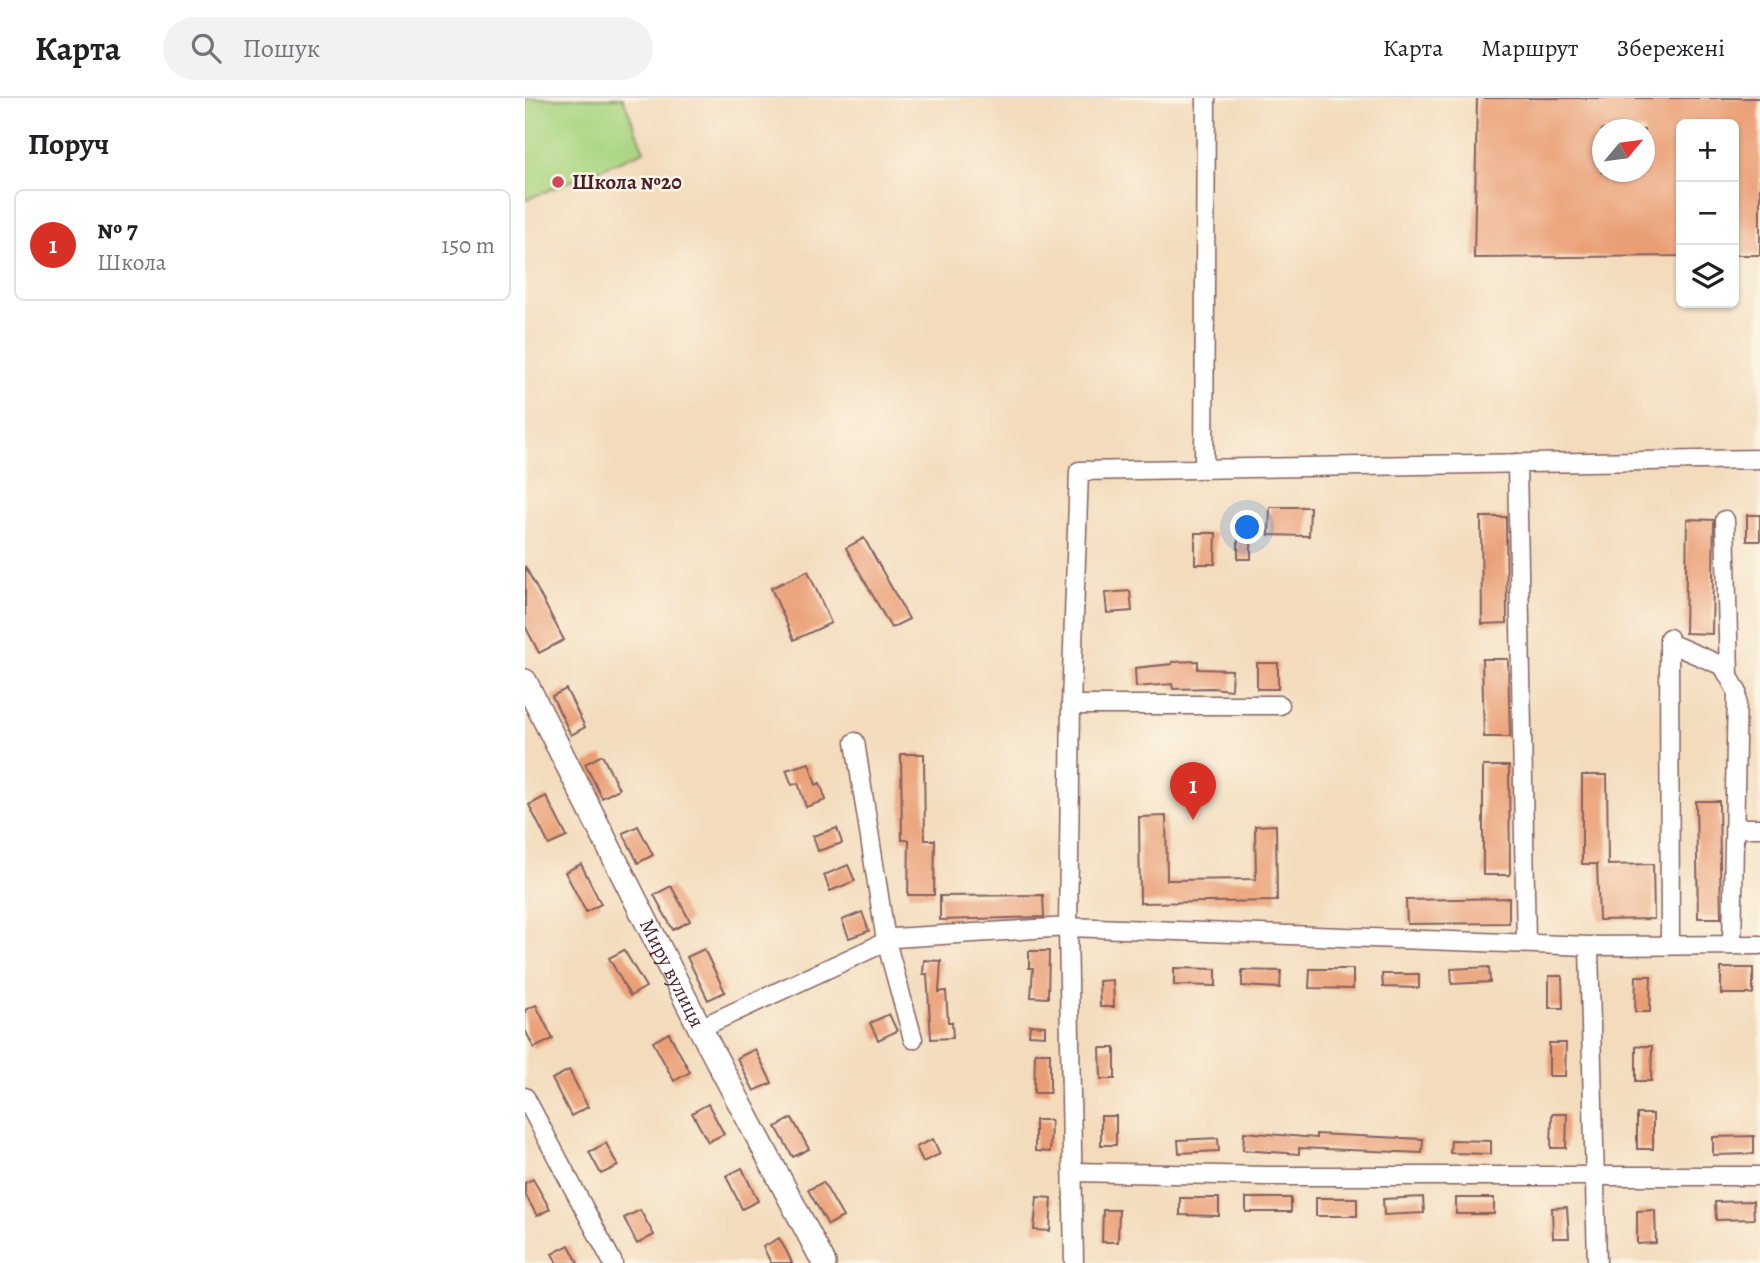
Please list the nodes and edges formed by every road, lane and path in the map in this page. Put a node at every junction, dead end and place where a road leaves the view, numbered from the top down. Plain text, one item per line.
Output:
1 (1206, 98) edge
2 (1760, 459) edge
3 (1517, 463) junction
4 (1204, 468) junction
5 (1725, 520) dead end
6 (1729, 676) junction
7 (525, 681) edge
8 (1070, 705) junction
9 (1280, 705) dead end
10 (855, 742) dead end
11 (1734, 828) junction
12 (1760, 828) edge
13 (1067, 928) junction
14 (887, 941) junction
15 (1526, 943) junction
16 (1589, 946) junction
17 (1671, 946) junction
18 (1732, 946) junction
19 (1760, 946) edge
20 (700, 1028) junction
21 (913, 1039) dead end
22 (525, 1097) edge
23 (1073, 1172) junction
24 (1594, 1175) junction
25 (1760, 1176) edge
26 (613, 1263) edge
27 (824, 1263) edge
28 (1074, 1263) edge
29 (1597, 1263) edge

1 - 4 street
2 - 3 street
3 - 4 street
3 - 15 street
4 - 8 street
5 - 6 street
6 - 11 street
6 - 17 street
7 - 20 main road, Миру вулиця
8 - 9 street
8 - 13 street
10 - 14 street
11 - 12 street
11 - 18 street
13 - 14 street
13 - 15 street
13 - 23 street
14 - 20 street
14 - 21 street
15 - 16 street
16 - 17 street
16 - 24 street
17 - 18 street
18 - 19 street
20 - 27 main road, Миру вулиця
22 - 26 street
23 - 24 street
23 - 28 street
24 - 25 street
24 - 29 street

